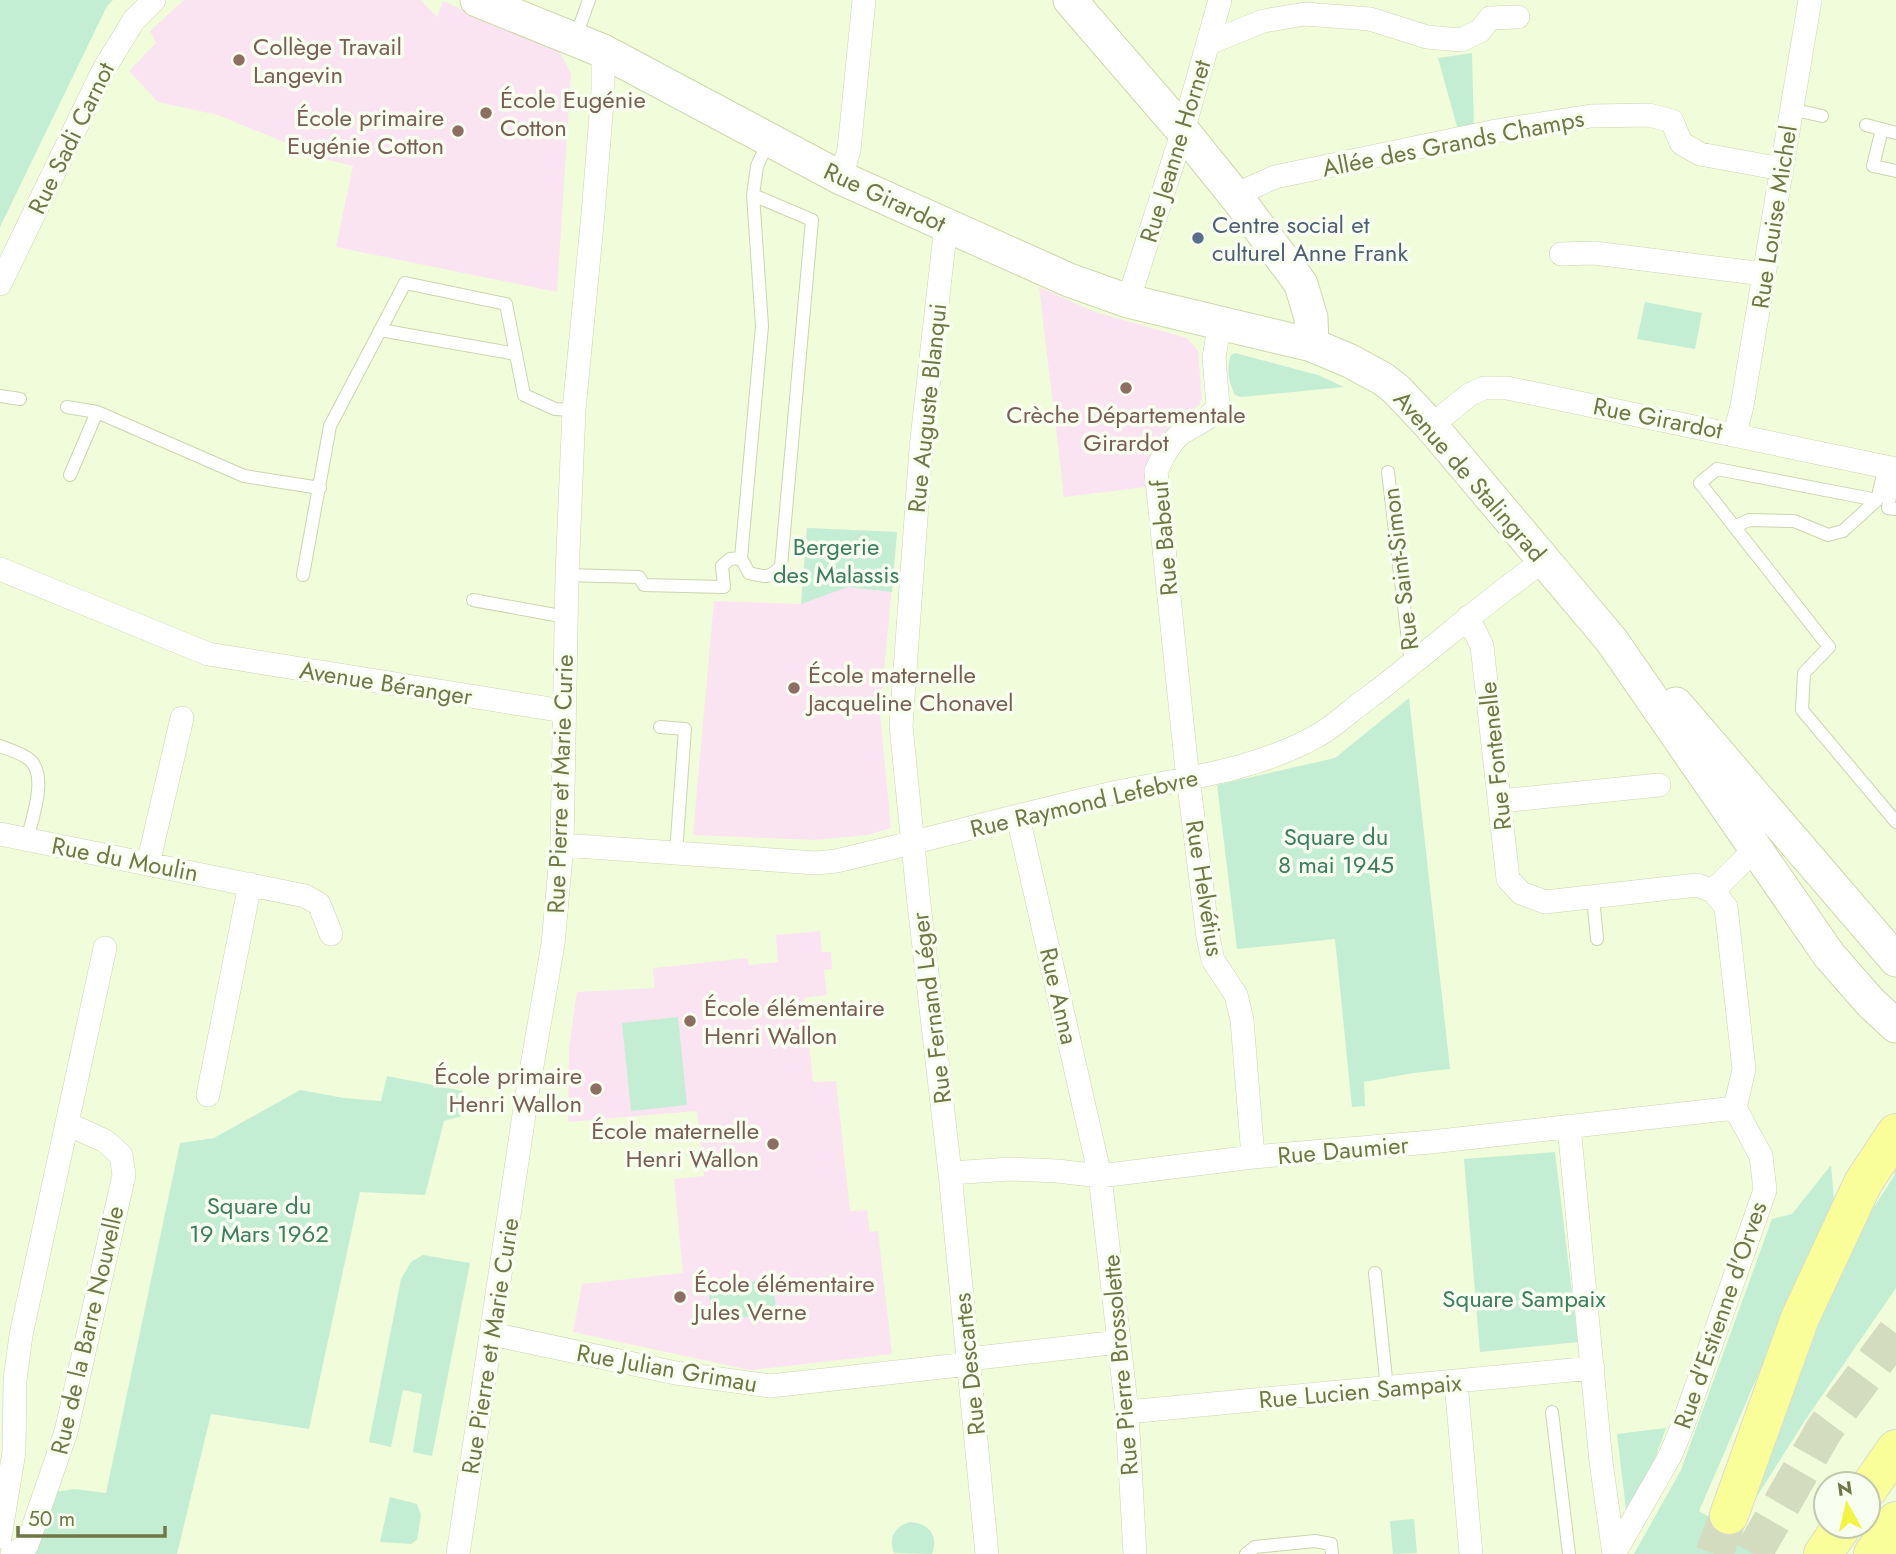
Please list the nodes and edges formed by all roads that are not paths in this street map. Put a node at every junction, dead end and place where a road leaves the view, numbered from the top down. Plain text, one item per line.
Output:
1 (153, 0) edge
2 (477, 0) edge
3 (589, 0) edge
4 (863, 0) edge
5 (1069, 0) edge
6 (1220, 0) edge
7 (1810, 0) edge
8 (1518, 17) dead end
9 (1209, 43) junction
10 (589, 45) junction
11 (1791, 109) junction
12 (1822, 116) dead end
13 (1866, 125) dead end
14 (1882, 129) junction
15 (1183, 131) junction
16 (1896, 133) edge
17 (769, 138) junction
18 (1782, 169) junction
19 (1896, 171) edge
20 (841, 178) junction
21 (753, 195) junction
22 (1235, 195) junction
23 (946, 225) junction
24 (1561, 254) dead end
25 (1764, 274) junction
26 (0, 284) edge
27 (1128, 302) junction
28 (1220, 323) junction
29 (380, 330) junction
30 (1312, 345) junction
31 (516, 354) junction
32 (0, 396) edge
33 (20, 400) dead end
34 (67, 407) dead end
35 (574, 410) junction
36 (97, 412) junction
37 (1430, 426) junction
38 (1735, 434) junction
39 (1892, 468) edge
40 (1388, 472) dead end
41 (70, 475) dead end
42 (320, 488) junction
43 (1877, 500) junction
44 (1896, 509) edge
45 (1736, 526) junction
46 (741, 558) junction
47 (1543, 561) junction
48 (0, 569) edge
49 (303, 575) dead end
50 (567, 575) junction
51 (473, 600) dead end
52 (566, 617) junction
53 (1468, 617) junction
54 (1612, 641) junction
55 (1411, 666) junction
56 (564, 711) junction
57 (183, 718) dead end
58 (660, 727) dead end
59 (0, 746) edge
60 (1189, 780) junction
61 (1659, 785) dead end
62 (1500, 801) junction
63 (1018, 817) junction
64 (1896, 822) edge
65 (0, 834) edge
66 (27, 840) junction
67 (913, 843) junction
68 (562, 845) junction
69 (1755, 849) junction
70 (676, 853) junction
71 (148, 864) junction
72 (250, 884) junction
73 (1713, 891) junction
74 (1593, 897) junction
75 (331, 934) dead end
76 (1597, 939) dead end
77 (105, 948) dead end
78 (1896, 960) edge
79 (1896, 1026) edge
80 (208, 1095) dead end
81 (1735, 1108) junction
82 (68, 1124) junction
83 (1569, 1126) junction
84 (1896, 1133) edge
85 (1254, 1157) junction
86 (950, 1173) junction
87 (1100, 1176) junction
88 (1375, 1273) dead end
89 (492, 1334) junction
90 (1119, 1342) junction
91 (968, 1362) junction
92 (1593, 1368) junction
93 (1456, 1382) junction
94 (1387, 1388) junction
95 (1127, 1412) junction
96 (1552, 1412) dead end
97 (1896, 1449) edge
98 (7, 1451) edge
99 (1881, 1470) edge
100 (1729, 1515) tunnel mouth
101 (1896, 1521) edge
102 (0, 1537) edge
103 (1331, 1549) edge
104 (12, 1554) edge
105 (458, 1554) edge
106 (987, 1554) edge
107 (1135, 1554) edge
108 (1245, 1554) edge
109 (1471, 1554) edge
110 (1569, 1554) edge
111 (1614, 1554) edge
112 (1872, 1554) edge

1 - 26 street, Rue Sadi Carnot
2 - 10 main road, Rue Girardot
3 - 10 lane
4 - 20 street
5 - 15 main road
6 - 9 street, Rue Jeanne Hornet
7 - 11 street, Rue Louise Michel
8 - 9 street
9 - 15 street, Rue Jeanne Hornet
10 - 17 main road, Rue Girardot
10 - 35 street, Rue Pierre et Marie Curie
11 - 12 lane
11 - 18 street, Rue Louise Michel
13 - 14 lane
14 - 16 lane
14 - 19 lane
15 - 22 main road
15 - 27 street, Rue Jeanne Hornet
17 - 20 main road, Rue Girardot
17 - 21 lane
18 - 22 street, Allée des Grands Champs
18 - 25 street, Rue Louise Michel
20 - 23 main road, Rue Girardot
21 - 46 lane
21 - 46 lane
22 - 30 main road
23 - 27 main road, Rue Girardot
23 - 67 street, Rue Auguste Blanqui
24 - 25 street
25 - 38 street, Rue Louise Michel
27 - 28 main road, Rue Girardot
28 - 30 main road, Rue Girardot
28 - 60 street, Rue Babeuf
29 - 31 lane
29 - 31 lane
29 - 42 lane
30 - 37 main road, Avenue de Stalingrad
31 - 35 lane
32 - 33 lane
34 - 36 lane
35 - 50 street, Rue Pierre et Marie Curie
36 - 41 lane
36 - 42 lane
37 - 38 street, Rue Girardot
37 - 47 main road, Avenue de Stalingrad
38 - 39 street, Rue Girardot
39 - 43 lane
39 - 44 lane
40 - 55 lane, Rue Saint-Simon
42 - 49 lane
43 - 45 lane
43 - 45 lane
45 - 64 lane
46 - 50 lane
47 - 53 street, Rue Raymond Lefebvre
47 - 54 main road, Avenue de Stalingrad
48 - 56 street, Avenue Béranger
50 - 52 street, Rue Pierre et Marie Curie
51 - 52 lane
52 - 56 street, Rue Pierre et Marie Curie
53 - 55 street, Rue Raymond Lefebvre
53 - 62 street, Rue Fontenelle
54 - 69 main road, Avenue de Stalingrad
54 - 78 main road, Avenue de Stalingrad
55 - 60 street, Rue Raymond Lefebvre
56 - 68 street, Rue Pierre et Marie Curie
57 - 71 street
58 - 70 lane
59 - 66 lane
60 - 63 street, Rue Raymond Lefebvre
60 - 85 street, Rue Helvétius
61 - 62 street
62 - 74 street, Rue Fontenelle
63 - 67 street, Rue Raymond Lefebvre
63 - 87 street, Rue Anna
65 - 66 street, Rue du Moulin
66 - 71 street, Rue du Moulin
67 - 70 street, Rue Raymond Lefebvre
67 - 86 street, Rue Fernand Léger
68 - 70 street, Rue Raymond Lefebvre
68 - 89 street, Rue Pierre et Marie Curie
69 - 73 street
69 - 79 main road, Avenue de Stalingrad
71 - 72 street, Rue du Moulin
72 - 75 street, Rue du Moulin
72 - 80 street
73 - 74 street
73 - 81 street
74 - 76 lane
77 - 82 street, Rue de la Barre Nouvelle
81 - 83 street, Rue Daumier
81 - 111 street, Rue d'Estienne d'Orves
82 - 98 street, Rue de la Barre Nouvelle
82 - 104 street, Rue de la Barre Nouvelle
83 - 85 street, Rue Daumier
83 - 92 street, Rue d'Estienne d'Orves
84 - 100 highway
85 - 87 street, Rue Daumier
86 - 87 street, Rue Daumier
86 - 91 street, Rue Descartes
87 - 90 street, Rue Pierre Brossolette
88 - 94 lane
89 - 91 street, Rue Julian Grimau
89 - 105 street, Rue Pierre et Marie Curie
90 - 91 street, Rue Julian Grimau
90 - 95 street, Rue Pierre Brossolette
91 - 106 street, Rue Descartes
92 - 93 street, Rue Lucien Sampaix
92 - 111 street, Rue d'Estienne d'Orves
93 - 94 street, Rue Lucien Sampaix
93 - 109 street
94 - 95 street, Rue Lucien Sampaix
95 - 107 street, Rue Pierre Brossolette
96 - 110 lane
97 - 99 highway
98 - 102 street, Rue de la Barre Nouvelle
101 - 112 highway
103 - 108 lane

